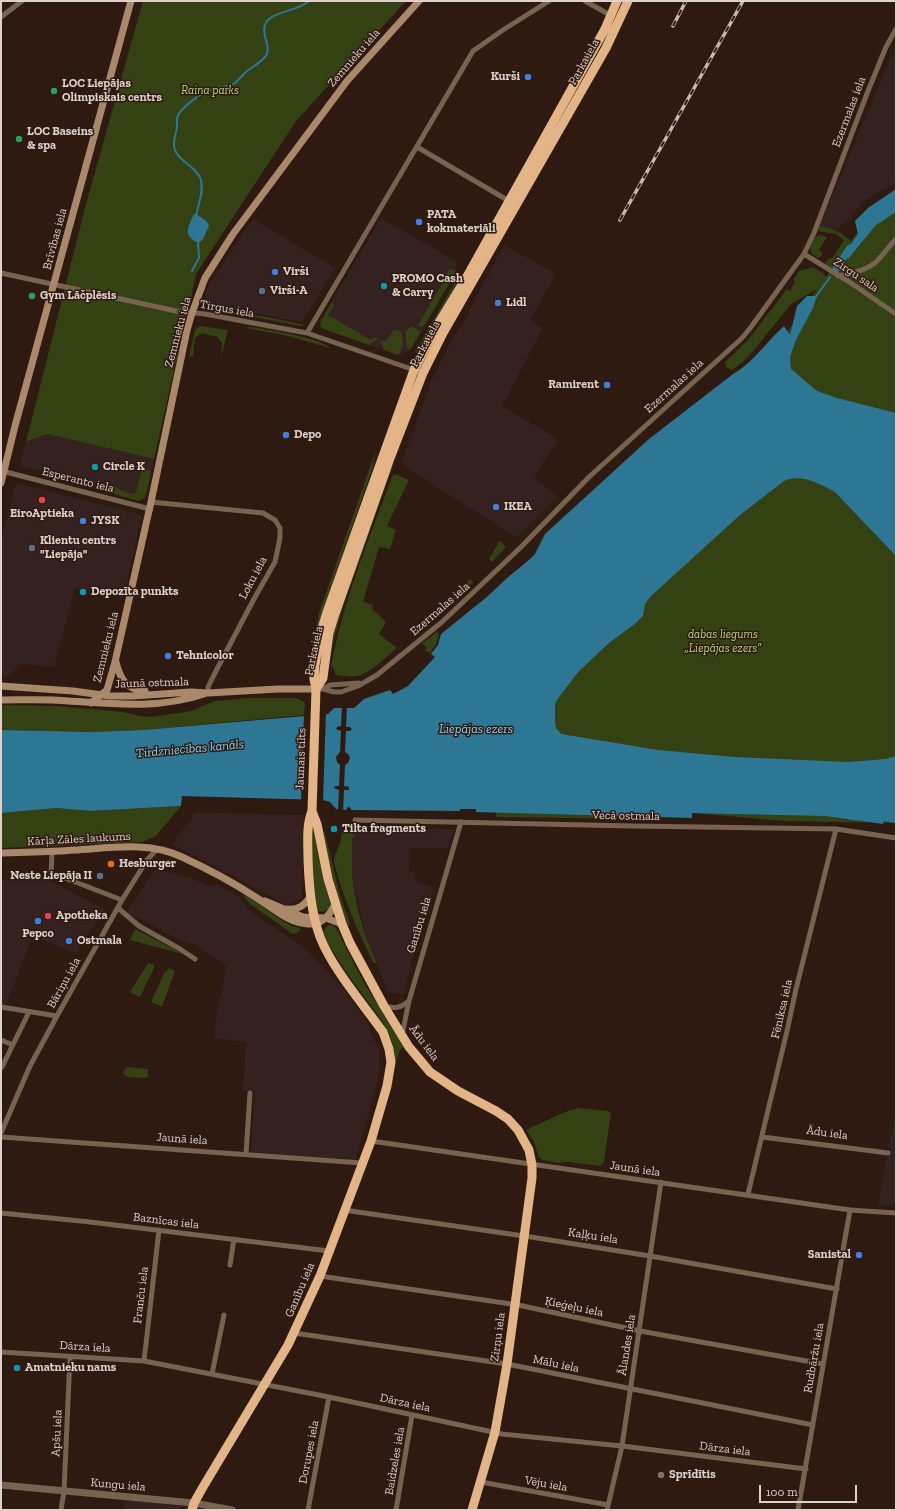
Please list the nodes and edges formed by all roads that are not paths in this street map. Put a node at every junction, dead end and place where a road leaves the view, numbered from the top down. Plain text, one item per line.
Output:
1 (22, 1) edge
2 (131, 1) edge
3 (419, 1) edge
4 (549, 1) edge
5 (585, 1) edge
6 (617, 1) edge
7 (628, 1) edge
8 (1, 17) edge
9 (615, 17) junction
10 (896, 29) edge
11 (417, 147) junction
12 (509, 201) junction
13 (896, 239) edge
14 (804, 254) junction
15 (1, 273) edge
16 (838, 276) junction
17 (54, 284) junction
18 (192, 313) junction
19 (896, 314) edge
20 (307, 333) junction
21 (418, 371) junction
22 (2, 471) edge
23 (1, 483) edge
24 (150, 505) junction
25 (115, 662) junction
26 (1, 686) edge
27 (320, 689) junction
28 (163, 693) junction
29 (208, 693) junction
30 (101, 695) junction
31 (1, 700) edge
32 (91, 703) junction
33 (312, 811) junction
34 (355, 820) dead end
35 (461, 822) junction
36 (836, 829) junction
37 (896, 838) edge
38 (158, 849) junction
39 (52, 852) junction
40 (1, 853) edge
41 (310, 897) junction
42 (259, 899) junction
43 (122, 900) junction
44 (335, 904) junction
45 (118, 908) junction
46 (282, 908) junction
47 (326, 918) junction
48 (315, 921) junction
49 (342, 924) junction
50 (195, 959) dead end
51 (409, 1002) junction
52 (384, 1006) junction
53 (1, 1007) edge
54 (29, 1012) junction
55 (57, 1016) junction
56 (402, 1035) junction
57 (1, 1040) edge
58 (13, 1045) junction
59 (2, 1068) edge
60 (250, 1093) dead end
61 (1, 1133) edge
62 (1, 1137) edge
63 (762, 1137) junction
64 (371, 1142) junction
65 (888, 1153) dead end
66 (246, 1154) junction
67 (362, 1163) junction
68 (532, 1165) junction
69 (662, 1182) junction
70 (748, 1194) junction
71 (344, 1210) junction
72 (850, 1210) junction
73 (1, 1213) edge
74 (896, 1213) edge
75 (159, 1230) junction
76 (524, 1236) junction
77 (234, 1240) junction
78 (329, 1251) junction
79 (650, 1256) junction
80 (230, 1265) dead end
81 (320, 1276) junction
82 (837, 1290) junction
83 (515, 1304) junction
84 (224, 1315) dead end
85 (640, 1331) junction
86 (294, 1333) junction
87 (1, 1352) edge
88 (70, 1357) junction
89 (144, 1361) junction
90 (506, 1364) junction
91 (823, 1364) junction
92 (212, 1374) junction
93 (264, 1385) junction
94 (631, 1390) junction
95 (329, 1397) junction
96 (412, 1415) junction
97 (813, 1425) junction
98 (495, 1432) junction
99 (622, 1446) junction
100 (806, 1469) junction
101 (481, 1482) junction
102 (1, 1485) edge
103 (64, 1491) junction
104 (193, 1506) edge
105 (608, 1508) edge
106 (61, 1510) edge
107 (232, 1510) edge
108 (308, 1510) edge
109 (396, 1510) edge
110 (472, 1510) edge
111 (798, 1510) edge

1 - 8 street
2 - 17 main road, Brīvības iela
3 - 18 main road, Zemnieku iela
4 - 11 street
5 - 9 street
6 - 9 highway, Parka iela
7 - 9 highway, Parka iela
9 - 12 highway, Parka iela
9 - 21 highway, Parka iela
10 - 14 street, Ezermalas iela
11 - 12 street
11 - 20 street
12 - 21 highway, Parka iela
13 - 16 street
14 - 16 street, Zirgu sala
14 - 27 street, Ezermalas iela
15 - 17 street, Tirgus iela
16 - 19 street, Zirgu sala
17 - 18 street, Tirgus iela
17 - 22 main road, Brīvības iela
18 - 20 street, Tirgus iela
18 - 24 main road, Zemnieku iela
20 - 21 street, Tirgus iela
21 - 27 highway, Parka iela
22 - 23 main road, Brīvības iela
22 - 24 street, Esperanto iela
24 - 25 main road, Zemnieku iela
24 - 29 street, Loku iela
25 - 28 main road
25 - 30 main road, Zemnieku iela
26 - 30 main road, Jaunā ostmala
27 - 29 main road, Jaunā ostmala
27 - 33 highway, Jaunais tilts
28 - 29 main road, Jaunā ostmala
28 - 30 main road, Jaunā ostmala
29 - 32 main road, Jaunā ostmala
30 - 32 main road, Zemnieku iela
31 - 32 main road, Jaunā ostmala
33 - 41 highway
33 - 44 highway
34 - 35 street, Vecā ostmala
35 - 36 street, Vecā ostmala
35 - 51 street, Ganību iela
36 - 37 street, Vecā ostmala
36 - 63 street, Fēniksa iela
38 - 39 main road, Kārļa Zāles laukums
38 - 42 main road
38 - 43 street, Bāriņu iela
39 - 40 main road, Kārļa Zāles laukums
39 - 43 street
41 - 46 main road
41 - 48 highway
42 - 46 main road
42 - 48 main road
43 - 45 street, Bāriņu iela
44 - 47 main road
44 - 49 highway, Ādu iela
45 - 50 street
45 - 55 street, Bāriņu iela
46 - 48 main road
47 - 48 main road
47 - 49 main road
48 - 64 highway, Ganību iela
49 - 52 highway, Ādu iela
51 - 52 street
51 - 56 street, Ganību iela
52 - 56 highway, Ādu iela
53 - 54 street
54 - 55 street
54 - 58 street
55 - 61 street, Bāriņu iela
56 - 68 highway, Ādu iela
57 - 58 street
58 - 59 street
60 - 66 street
62 - 66 street, Jaunā iela
63 - 65 street, Ādu iela
63 - 70 street, Fēniksa iela
64 - 67 highway, Ganību iela
64 - 68 street, Jaunā iela
66 - 67 street, Jaunā iela
67 - 71 highway, Ganību iela
68 - 69 street, Jaunā iela
68 - 76 highway, Zirņu iela
69 - 70 street, Jaunā iela
69 - 79 street, Ālandes iela
70 - 72 street, Jaunā iela
71 - 76 street, Kaļķu iela
71 - 78 highway, Ganību iela
72 - 74 street, Jaunā iela
72 - 82 street, Rudbāržu iela
73 - 75 street, Baznīcas iela
75 - 77 street, Baznīcas iela
75 - 89 street, Franču iela
76 - 79 street, Kaļķu iela
76 - 83 highway, Zirņu iela
77 - 78 street, Baznīcas iela
77 - 80 street
78 - 81 highway, Ganību iela
79 - 82 street, Kaļķu iela
79 - 85 street, Ālandes iela
81 - 83 street, Ķieģeļu iela
81 - 86 highway, Ganību iela
82 - 91 street, Rudbāržu iela
83 - 85 street, Ķieģeļu iela
83 - 90 highway, Zirņu iela
84 - 92 street
85 - 91 street, Ķieģeļu iela
85 - 94 street, Ālandes iela
86 - 90 street, Mālu iela
86 - 93 highway, Ganību iela
87 - 88 street, Dārza iela
88 - 89 street, Dārza iela
88 - 103 street, Apšu iela
89 - 92 street, Dārza iela
90 - 94 street, Mālu iela
90 - 98 highway, Zirņu iela
91 - 97 street, Rudbāržu iela
92 - 93 street, Dārza iela
93 - 95 street, Dārza iela
93 - 104 highway, Ganību iela
94 - 97 street, Mālu iela
94 - 99 street, Ālandes iela
95 - 96 street, Dārza iela
95 - 108 street, Dorupes iela
96 - 98 street, Dārza iela
96 - 109 street, Baidzeles iela
97 - 100 street, Rudbāržu iela
98 - 99 street, Dārza iela
98 - 101 highway, Zirņu iela
99 - 100 street, Dārza iela
99 - 105 street, Ālandes iela
100 - 111 street, Rudbāržu iela
101 - 105 street, Vēju iela
101 - 110 highway, Zirņu iela
102 - 103 street, Kungu iela
103 - 104 street, Kungu iela
103 - 106 street, Apšu iela
104 - 107 street, Kungu iela

